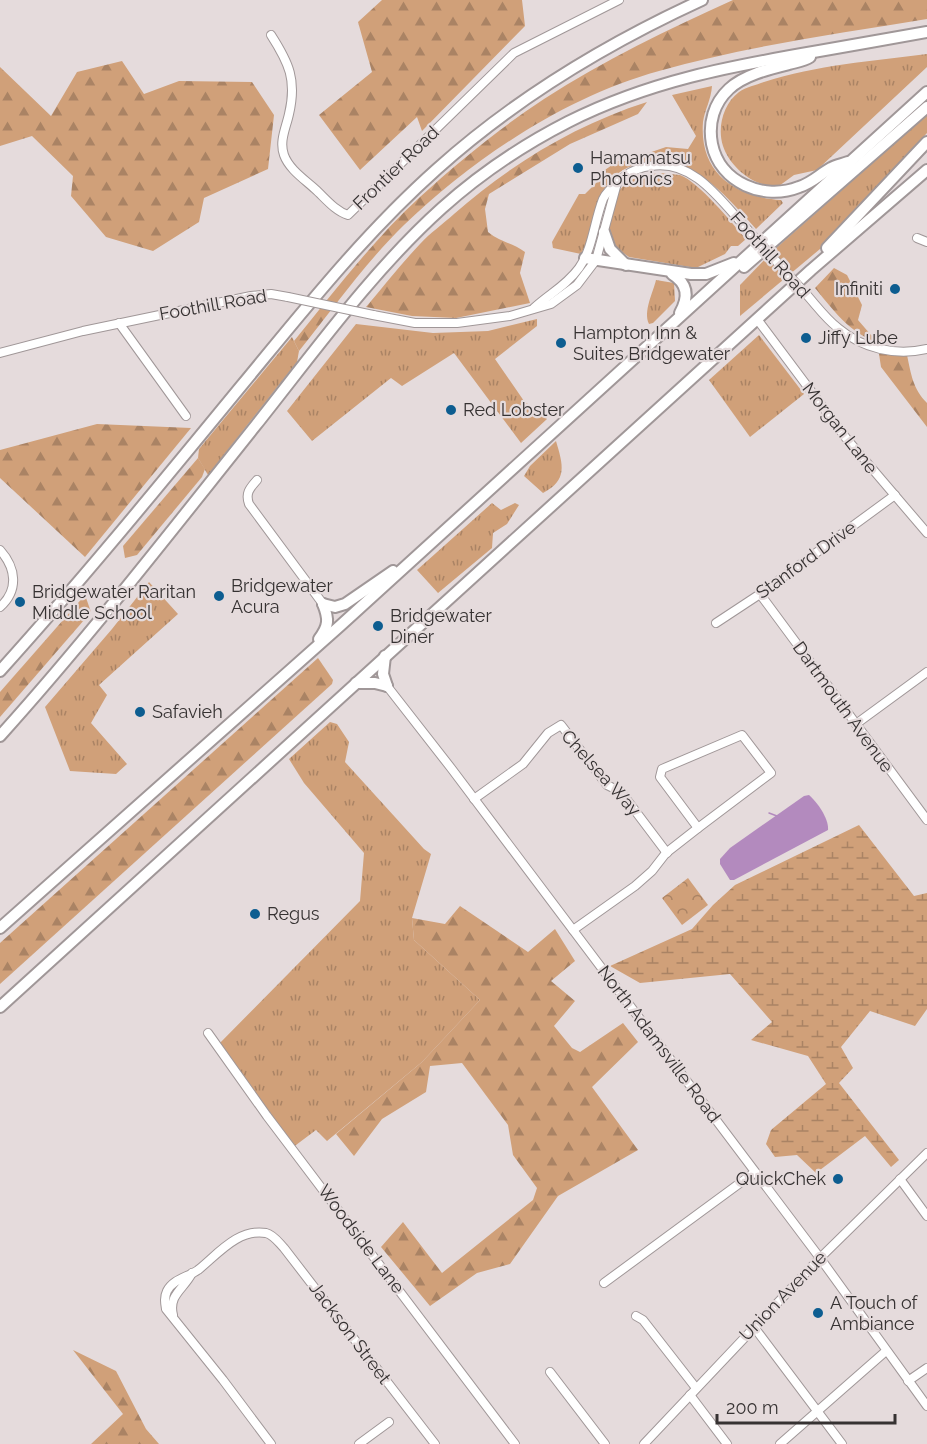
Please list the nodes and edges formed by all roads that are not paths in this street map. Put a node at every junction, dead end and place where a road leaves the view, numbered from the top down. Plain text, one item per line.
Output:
1 (619, 0) edge
2 (702, 0) edge
3 (927, 32) edge
4 (271, 35) dead end
5 (818, 51) junction
6 (927, 92) edge
7 (927, 107) edge
8 (927, 142) edge
9 (850, 162) junction
10 (927, 170) edge
11 (617, 183) junction
12 (604, 232) junction
13 (917, 238) dead end
14 (927, 242) edge
15 (590, 259) junction
16 (742, 260) junction
17 (626, 265) junction
18 (811, 270) junction
19 (669, 272) junction
20 (699, 298) junction
21 (757, 319) junction
22 (674, 322) junction
23 (119, 323) junction
24 (927, 349) edge
25 (0, 353) edge
26 (186, 416) dead end
27 (257, 480) dead end
28 (895, 495) junction
29 (927, 533) edge
30 (0, 550) edge
31 (419, 554) junction
32 (760, 594) junction
33 (323, 604) junction
34 (0, 607) edge
35 (716, 623) dead end
36 (385, 656) junction
37 (297, 664) junction
38 (0, 671) edge
39 (927, 672) edge
40 (356, 683) junction
41 (387, 686) junction
42 (856, 724) junction
43 (0, 736) edge
44 (474, 799) junction
45 (927, 820) edge
46 (698, 828) junction
47 (667, 853) junction
48 (0, 928) edge
49 (573, 930) junction
50 (0, 1007) edge
51 (208, 1033) dead end
52 (927, 1153) edge
53 (755, 1172) junction
54 (900, 1179) junction
55 (927, 1216) edge
56 (820, 1258) junction
57 (604, 1283) dead end
58 (636, 1316) dead end
59 (754, 1327) junction
60 (886, 1351) junction
61 (927, 1368) edge
62 (549, 1372) dead end
63 (908, 1381) junction
64 (696, 1388) junction
65 (690, 1395) junction
66 (927, 1406) edge
67 (817, 1411) junction
68 (389, 1422) dead end
69 (271, 1444) edge
70 (359, 1444) edge
71 (435, 1444) edge
72 (515, 1444) edge
73 (604, 1444) edge
74 (644, 1444) edge
75 (727, 1444) edge
76 (780, 1444) edge
77 (842, 1444) edge

1 - 4 street, Frontier Road
2 - 38 highway
3 - 5 highway
5 - 9 highway
5 - 43 highway
6 - 9 highway
7 - 20 highway
8 - 18 highway
9 - 16 highway
10 - 18 highway
11 - 12 street, Foothill Road
11 - 15 street, Foothill Road
11 - 24 street, Foothill Road, bridge
12 - 15 street, Foothill Road
12 - 17 highway
13 - 14 street
15 - 17 highway
15 - 23 street, Foothill Road, bridge
16 - 19 highway
16 - 20 highway
17 - 19 highway
18 - 21 highway
19 - 22 highway
20 - 22 highway
21 - 28 street, Morgan Lane
21 - 36 highway
22 - 31 highway
23 - 25 street, Foothill Road
23 - 26 street
27 - 33 street
28 - 29 street, Morgan Lane
28 - 32 street, Stanford Drive
30 - 34 street
31 - 33 highway
31 - 37 highway
32 - 35 street, Stanford Drive
32 - 42 street, Dartmouth Avenue
33 - 37 highway
36 - 40 highway
36 - 41 highway
37 - 48 highway
39 - 42 street
40 - 41 highway
40 - 50 highway
41 - 44 street, North Adamsville Road
42 - 45 street, Dartmouth Avenue
44 - 47 street, Chelsea Way
44 - 49 street, North Adamsville Road
46 - 46 street
46 - 47 street
47 - 49 street
49 - 53 street, North Adamsville Road
51 - 72 street, Woodside Lane
52 - 54 street, Union Avenue
53 - 56 street, North Adamsville Road
53 - 57 street
54 - 55 street
54 - 56 street, Union Avenue
56 - 59 street, Union Avenue
56 - 60 street, North Adamsville Road
58 - 64 street
59 - 64 street, Union Avenue
59 - 67 street
60 - 63 street, North Adamsville Road
60 - 67 street
61 - 63 street
62 - 73 street
63 - 66 street, North Adamsville Road
64 - 65 street, Union Avenue
65 - 74 street, Union Avenue
65 - 75 street
67 - 76 street
67 - 77 street
68 - 70 street
69 - 71 street, Jackson Street

